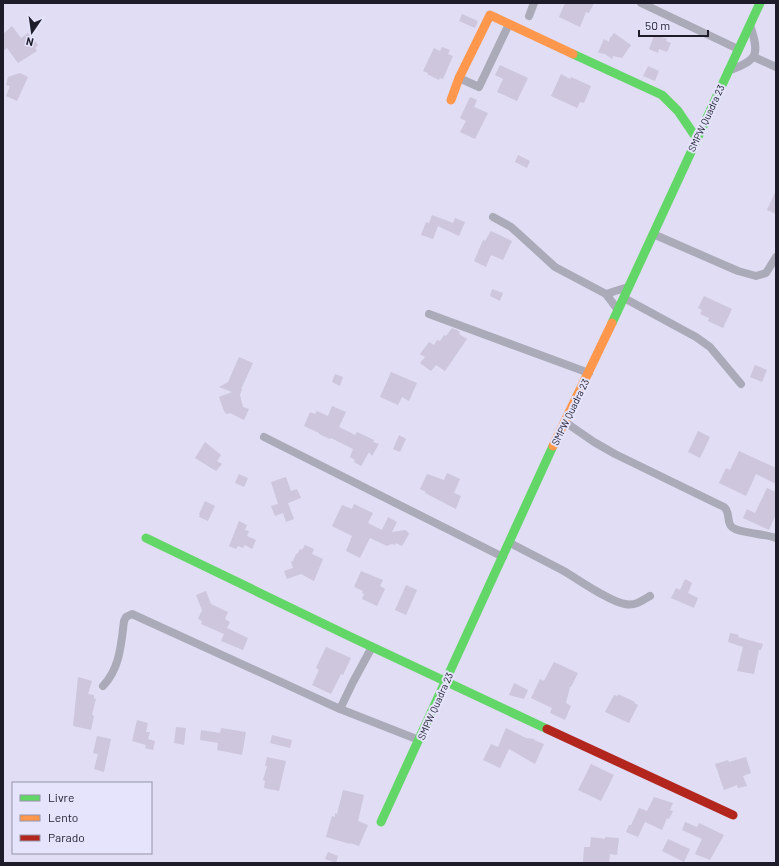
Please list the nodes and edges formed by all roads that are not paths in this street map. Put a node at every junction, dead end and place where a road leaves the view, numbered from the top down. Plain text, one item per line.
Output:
1 (534, 3) edge
2 (641, 3) edge
3 (760, 3) edge
4 (529, 16) dead end
5 (509, 24) junction
6 (750, 24) junction
7 (738, 49) junction
8 (754, 57) junction
9 (776, 67) edge
10 (728, 71) junction
11 (459, 78) junction
12 (451, 100) dead end
13 (696, 139) junction
14 (493, 218) dead end
15 (653, 234) junction
16 (776, 257) edge
17 (628, 287) junction
18 (606, 294) junction
19 (624, 298) junction
20 (618, 310) junction
21 (429, 314) dead end
22 (589, 373) junction
23 (741, 384) dead end
24 (565, 422) junction
25 (264, 436) dead end
26 (146, 538) dead end
27 (776, 538) edge
28 (510, 542) junction
29 (503, 557) junction
30 (650, 596) dead end
31 (372, 647) junction
32 (446, 681) junction
33 (103, 686) dead end
34 (340, 709) junction
35 (420, 740) junction
36 (733, 815) dead end
37 (381, 822) dead end

1 - 4 street
2 - 7 street
3 - 6 street, SMPW Quadra 23
5 - 11 street
5 - 11 street
5 - 13 street
6 - 7 street, SMPW Quadra 23
6 - 8 street
7 - 10 street, SMPW Quadra 23
8 - 9 street
8 - 10 street
10 - 13 street, SMPW Quadra 23
11 - 12 street
13 - 15 street, SMPW Quadra 23
14 - 18 street
15 - 16 street
15 - 17 street, SMPW Quadra 23
17 - 18 street
17 - 19 street, SMPW Quadra 23
18 - 20 street
19 - 20 street, SMPW Quadra 23
19 - 23 street
20 - 22 street, SMPW Quadra 23
21 - 22 street
22 - 24 street, SMPW Quadra 23
24 - 27 street
24 - 28 street, SMPW Quadra 23
25 - 29 street
26 - 31 street
28 - 29 street, SMPW Quadra 23
28 - 30 street
29 - 32 street, SMPW Quadra 23
31 - 32 street
31 - 34 street
32 - 35 street, SMPW Quadra 23
32 - 36 street
33 - 34 street
34 - 35 street
35 - 37 street, SMPW Quadra 23

